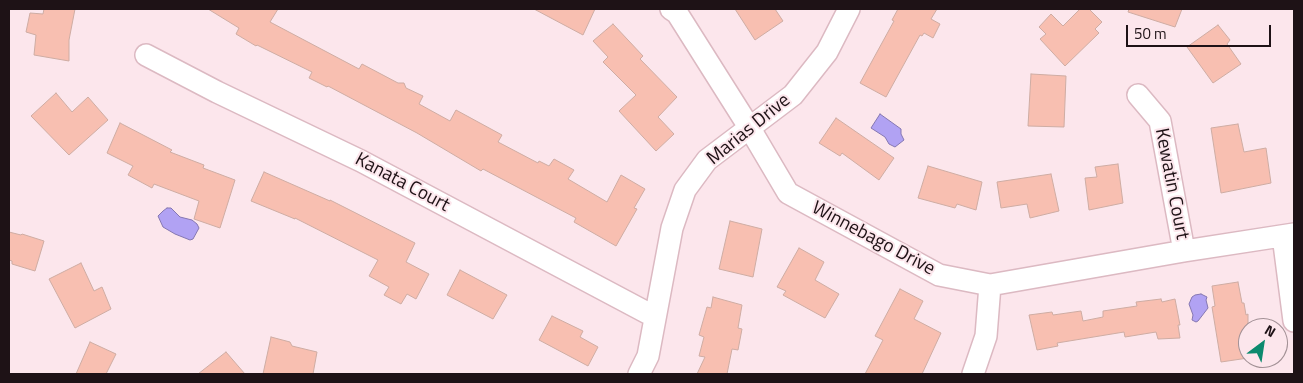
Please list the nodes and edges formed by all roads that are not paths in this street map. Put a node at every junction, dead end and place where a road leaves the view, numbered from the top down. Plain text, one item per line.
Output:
1 (671, 9) edge
2 (849, 9) edge
3 (146, 55) dead end
4 (1138, 94) dead end
5 (750, 128) junction
6 (1289, 235) edge
7 (1184, 251) junction
8 (990, 284) junction
9 (655, 317) junction
10 (1294, 321) edge
11 (639, 374) edge
12 (972, 374) edge

1 - 5 street, Winnebago Drive
2 - 5 street, Marias Drive
3 - 9 street, Kanata Court
4 - 7 street, Kewatin Court
5 - 8 street, Winnebago Drive
5 - 9 street, Marias Drive
6 - 7 street, Winnebago Drive
6 - 10 street
7 - 8 street, Winnebago Drive
8 - 12 street
9 - 11 street, Marias Drive

